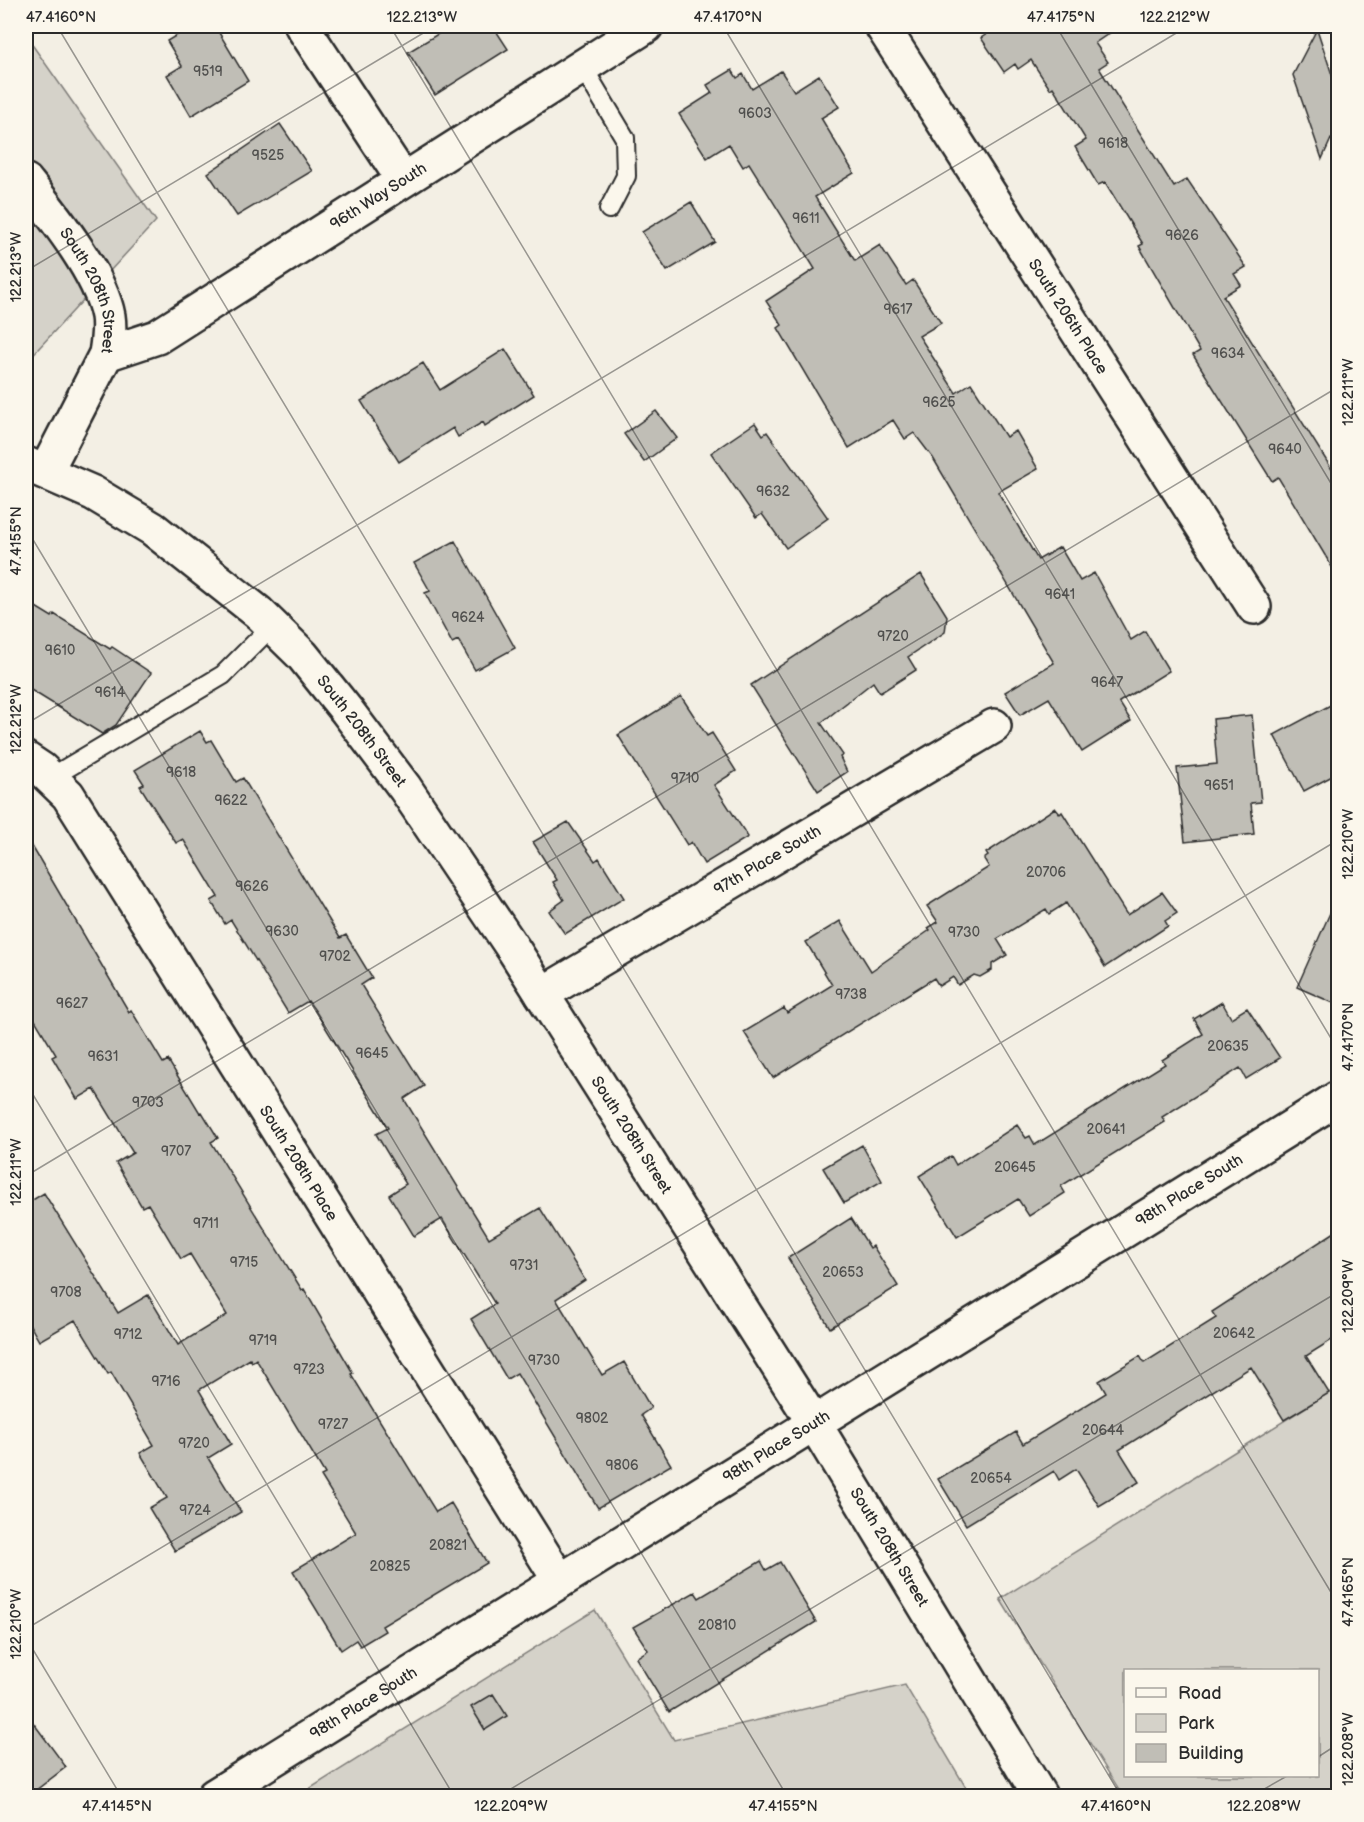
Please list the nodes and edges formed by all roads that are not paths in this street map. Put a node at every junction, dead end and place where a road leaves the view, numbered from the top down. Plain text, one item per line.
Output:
1 (302, 26) edge
2 (646, 26) edge
3 (882, 26) edge
4 (582, 66) junction
5 (402, 178) junction
6 (26, 181) edge
7 (609, 209) dead end
8 (106, 354) junction
9 (36, 467) edge
10 (1254, 607) dead end
11 (272, 626) junction
12 (994, 726) dead end
13 (38, 769) edge
14 (542, 994) junction
15 (1338, 1098) edge
16 (814, 1423) junction
17 (560, 1581) junction
18 (214, 1797) edge
19 (1040, 1797) edge

1 - 5 street
2 - 4 street, 96th Way South
3 - 10 street, South 206th Place
4 - 5 street, 96th Way South
4 - 7 lane
5 - 8 street, 96th Way South
6 - 8 street, South 208th Street
8 - 9 street, South 208th Street
9 - 11 street, South 208th Street
11 - 13 lane
11 - 14 street, South 208th Street
12 - 14 street, 97th Place South
13 - 17 street, South 208th Place
14 - 16 street, South 208th Street
15 - 16 street, 98th Place South
16 - 17 street, 98th Place South
16 - 19 street, South 208th Street
17 - 18 street, 98th Place South

